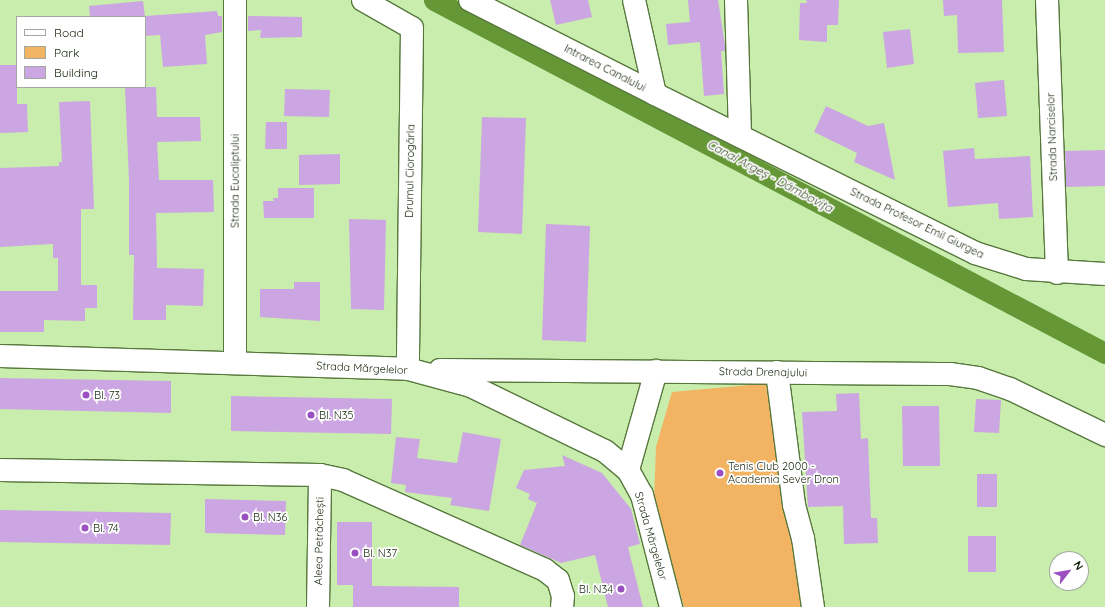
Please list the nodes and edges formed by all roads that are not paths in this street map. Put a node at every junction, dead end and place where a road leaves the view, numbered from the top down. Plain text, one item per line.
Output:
1 (235, 0) edge
2 (363, 0) edge
3 (470, 0) edge
4 (634, 0) edge
5 (736, 0) edge
6 (1047, 0) edge
7 (655, 94) junction
8 (740, 135) junction
9 (1057, 273) junction
10 (1105, 274) edge
11 (0, 356) edge
12 (235, 362) junction
13 (408, 370) junction
14 (656, 372) junction
15 (777, 372) junction
16 (1105, 435) edge
17 (0, 470) edge
18 (628, 470) junction
19 (320, 475) junction
20 (318, 607) edge
21 (562, 607) edge
22 (671, 607) edge
23 (814, 607) edge

1 - 12 street, Strada Eucaliptului
2 - 13 street, Drumul Ciorogârla
3 - 7 street, Intrarea Canalului
4 - 7 street
5 - 8 street
6 - 9 street, Strada Narciselor
7 - 8 street, Intrarea Canalului
8 - 9 street, Strada Profesor Emil Giurgea
9 - 10 street, Strada Profesor Emil Giurgea
11 - 12 street, Strada Mărgelelor
12 - 13 street, Strada Mărgelelor
13 - 14 street, Strada Drenajului
13 - 18 street, Strada Mărgelelor
14 - 15 street, Strada Drenajului
14 - 18 street
15 - 16 street, Strada Drenajului
15 - 23 street
17 - 19 street
18 - 22 street, Strada Mărgelelor
19 - 20 street, Aleea Petrăchești
19 - 21 street

